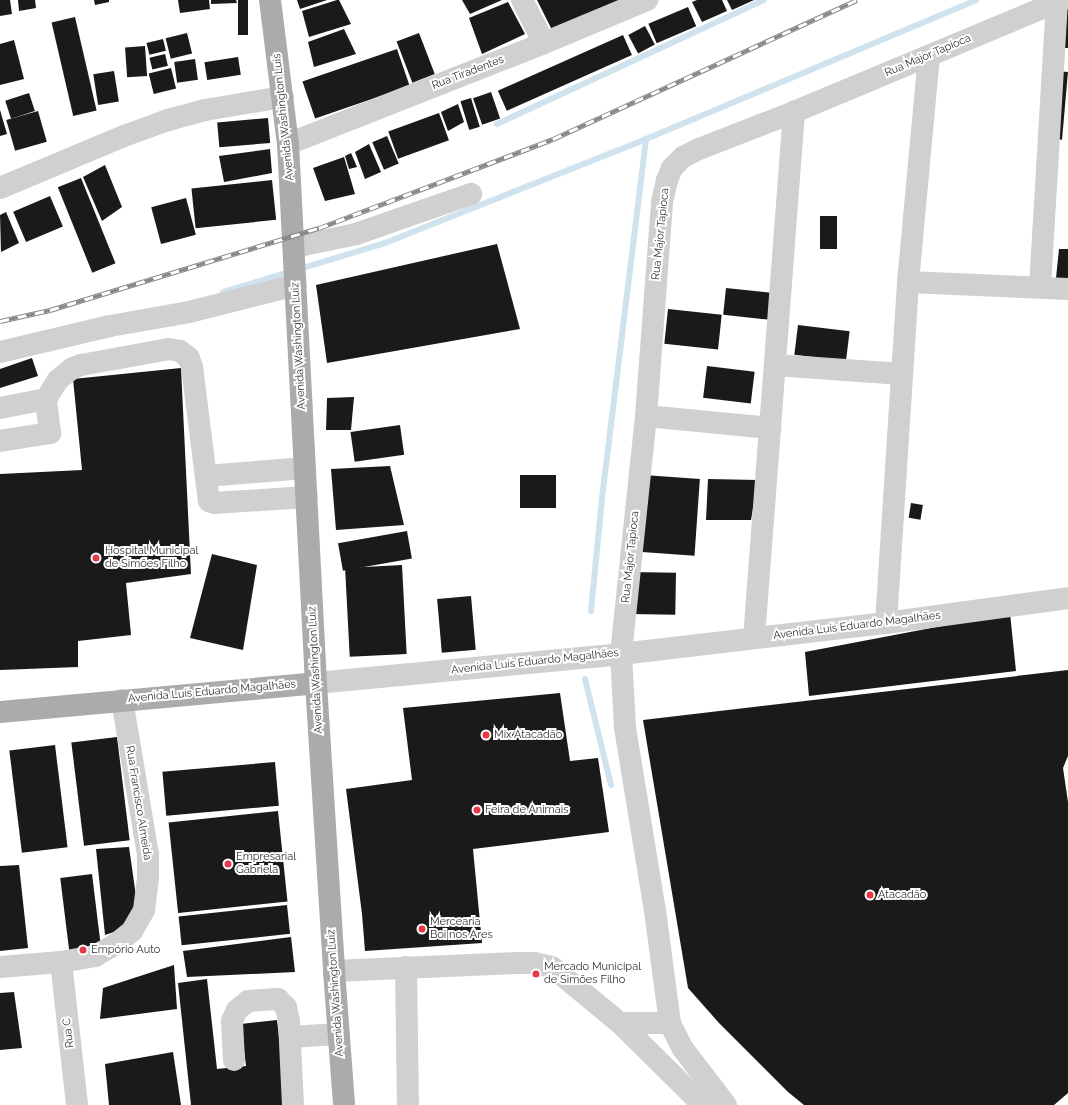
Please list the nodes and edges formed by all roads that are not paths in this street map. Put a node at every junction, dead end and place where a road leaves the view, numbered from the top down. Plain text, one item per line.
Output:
1 (270, 0) edge
2 (522, 0) edge
3 (647, 0) edge
4 (1060, 1) edge
5 (544, 44) junction
6 (929, 56) junction
7 (283, 96) junction
8 (794, 112) junction
9 (288, 144) junction
10 (0, 188) edge
11 (470, 194) dead end
12 (294, 244) junction
13 (296, 280) junction
14 (908, 282) junction
15 (1040, 287) junction
16 (1068, 289) edge
17 (0, 352) edge
18 (775, 365) junction
19 (902, 374) junction
20 (46, 399) junction
21 (0, 408) edge
22 (646, 416) junction
23 (770, 428) junction
24 (0, 441) edge
25 (305, 468) junction
26 (206, 476) junction
27 (307, 497) junction
28 (1068, 598) edge
29 (886, 623) junction
30 (754, 638) junction
31 (621, 654) junction
32 (316, 683) junction
33 (122, 700) junction
34 (0, 712) edge
35 (61, 962) junction
36 (0, 967) edge
37 (406, 967) junction
38 (334, 971) junction
39 (620, 1023) junction
40 (670, 1023) junction
41 (339, 1034) junction
42 (290, 1037) junction
43 (234, 1060) dead end
44 (77, 1105) edge
45 (293, 1105) edge
46 (344, 1105) edge
47 (408, 1105) edge
48 (703, 1105) edge
49 (726, 1105) edge

1 - 7 main road, Avenida Washington Luís
2 - 5 street
3 - 5 street, Rua Tiradentes
4 - 6 street, Rua Major Tapioca
4 - 15 street
5 - 9 street, Rua Tiradentes
6 - 8 street, Rua Major Tapioca
6 - 14 street
7 - 9 main road, Avenida Washington Luís
7 - 10 street
8 - 18 street
8 - 22 street, Rua Major Tapioca
9 - 12 main road, Avenida Washington Luís
11 - 12 street
12 - 13 main road, Avenida Washington Luiz
13 - 17 street
13 - 25 main road, Avenida Washington Luiz
14 - 15 street
14 - 19 street
15 - 16 street
18 - 19 street
18 - 23 street
19 - 29 street
20 - 21 street
20 - 24 street
20 - 26 street
22 - 23 street
22 - 31 street, Rua Major Tapioca
23 - 30 street
25 - 26 street
25 - 27 main road, Avenida Washington Luiz
26 - 27 street
27 - 32 main road, Avenida Washington Luiz
28 - 29 street, Avenida Luís Eduardo Magalhães
29 - 30 street, Avenida Luís Eduardo Magalhães
30 - 31 street, Avenida Luís Eduardo Magalhães
31 - 32 street, Avenida Luís Eduardo Magalhães
31 - 40 street, Rua Major Tapioca
32 - 33 main road, Avenida Luís Eduardo Magalhães
32 - 38 main road, Avenida Washington Luiz
33 - 34 main road, Avenida Luís Eduardo Magalhães
33 - 35 street, Rua Francisco Almeida
35 - 36 street, Rua Francisco Almeida
35 - 44 street, Rua C
37 - 38 street
37 - 39 street
37 - 47 street
38 - 41 main road, Avenida Washington Luiz
39 - 40 street
39 - 48 street
40 - 49 street, Rua Major Tapioca
41 - 42 street
41 - 46 main road, Avenida Washington Luiz
42 - 43 street
42 - 45 street

